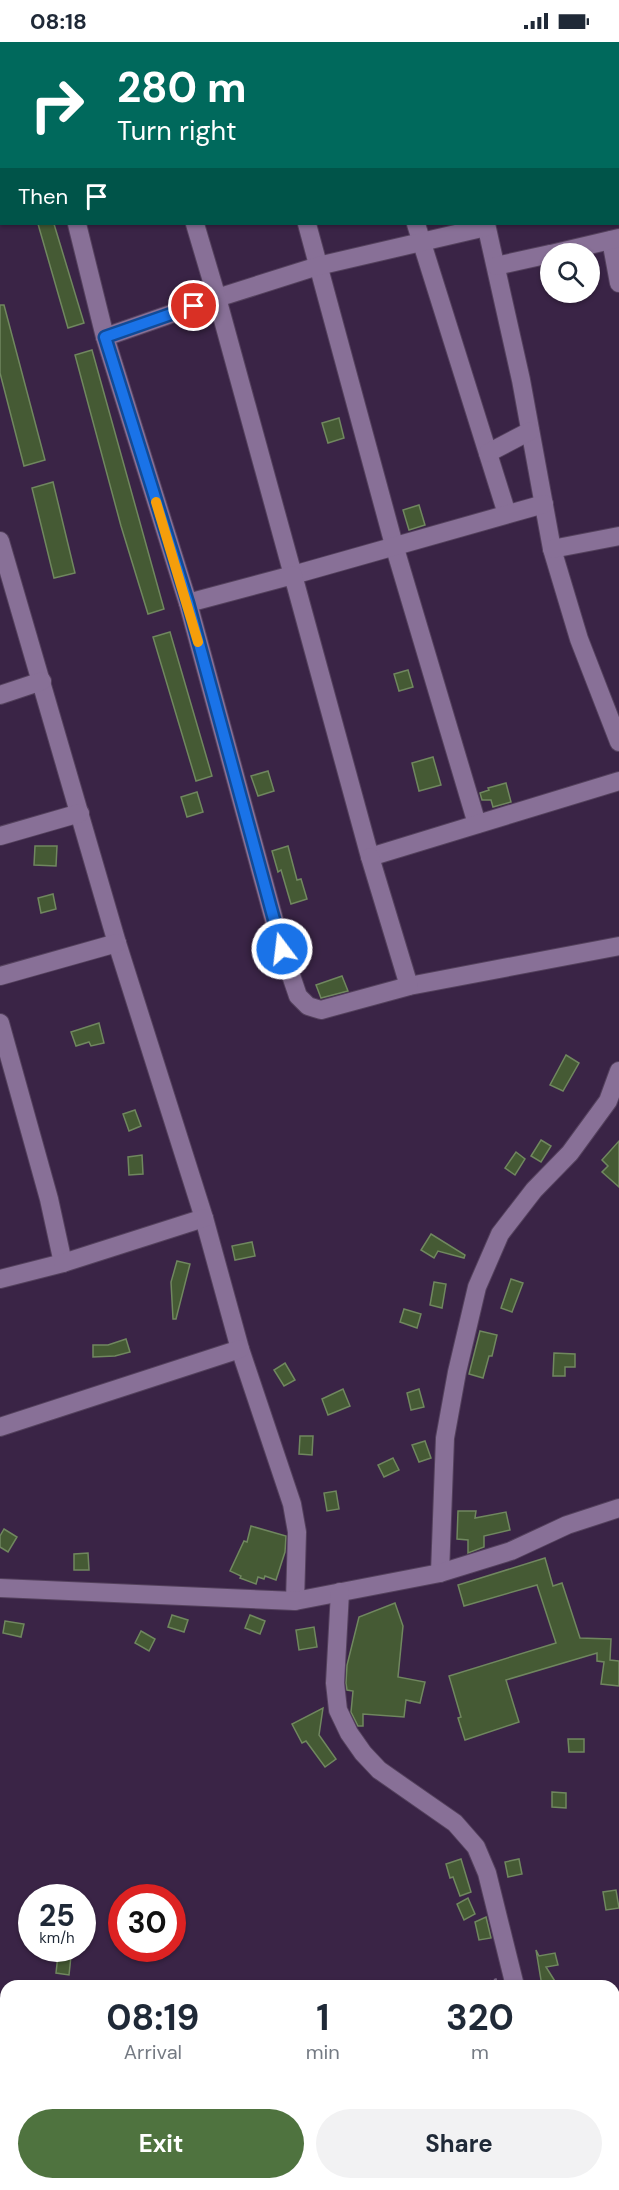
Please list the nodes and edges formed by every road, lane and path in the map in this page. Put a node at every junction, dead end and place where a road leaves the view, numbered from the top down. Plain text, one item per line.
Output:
1 (77, 225) edge
2 (195, 225) edge
3 (307, 225) edge
4 (486, 225) edge
5 (418, 232) edge
6 (615, 239) edge
7 (598, 243) edge
8 (540, 256) edge
9 (318, 266) junction
10 (496, 266) junction
11 (619, 283) edge
12 (217, 298) junction
13 (105, 337) junction
14 (530, 430) junction
15 (488, 453) junction
16 (544, 504) junction
17 (507, 514) junction
18 (619, 536) edge
19 (394, 545) junction
20 (552, 549) junction
21 (1, 550) edge
22 (293, 576) junction
23 (188, 603) junction
24 (42, 681) junction
25 (0, 695) edge
26 (619, 742) edge
27 (619, 781) edge
28 (80, 813) junction
29 (477, 824) junction
30 (0, 836) edge
31 (370, 857) junction
32 (117, 944) junction
33 (619, 946) edge
34 (0, 976) edge
35 (409, 986) junction
36 (0, 1023) edge
37 (619, 1071) edge
38 (204, 1218) junction
39 (63, 1263) junction
40 (0, 1279) edge
41 (240, 1349) junction
42 (0, 1428) edge
43 (619, 1508) edge
44 (440, 1573) junction
45 (0, 1588) edge
46 (340, 1592) junction
47 (295, 1601) junction
48 (513, 1980) edge

1 - 13 street
2 - 12 street
3 - 9 street
4 - 5 street
4 - 10 street
5 - 9 street
5 - 15 street
6 - 7 street
6 - 11 street
8 - 10 street
9 - 12 street
9 - 19 street
10 - 14 street
12 - 13 street
12 - 22 street
13 - 23 street
14 - 15 street
14 - 16 street
15 - 17 street
16 - 17 street
16 - 20 street
17 - 19 street
18 - 20 street
19 - 22 street
19 - 29 street
20 - 26 street
21 - 24 street
22 - 23 street
22 - 31 street
23 - 35 street
24 - 25 street
24 - 28 street
27 - 29 street
28 - 30 street
28 - 32 street
29 - 31 street
31 - 35 street
32 - 34 street
32 - 38 street
33 - 35 street
36 - 39 street
37 - 44 street
38 - 39 street
38 - 41 street
39 - 40 street
41 - 42 street
41 - 47 street
43 - 44 street
44 - 46 street
45 - 47 street
46 - 47 street
46 - 48 street

